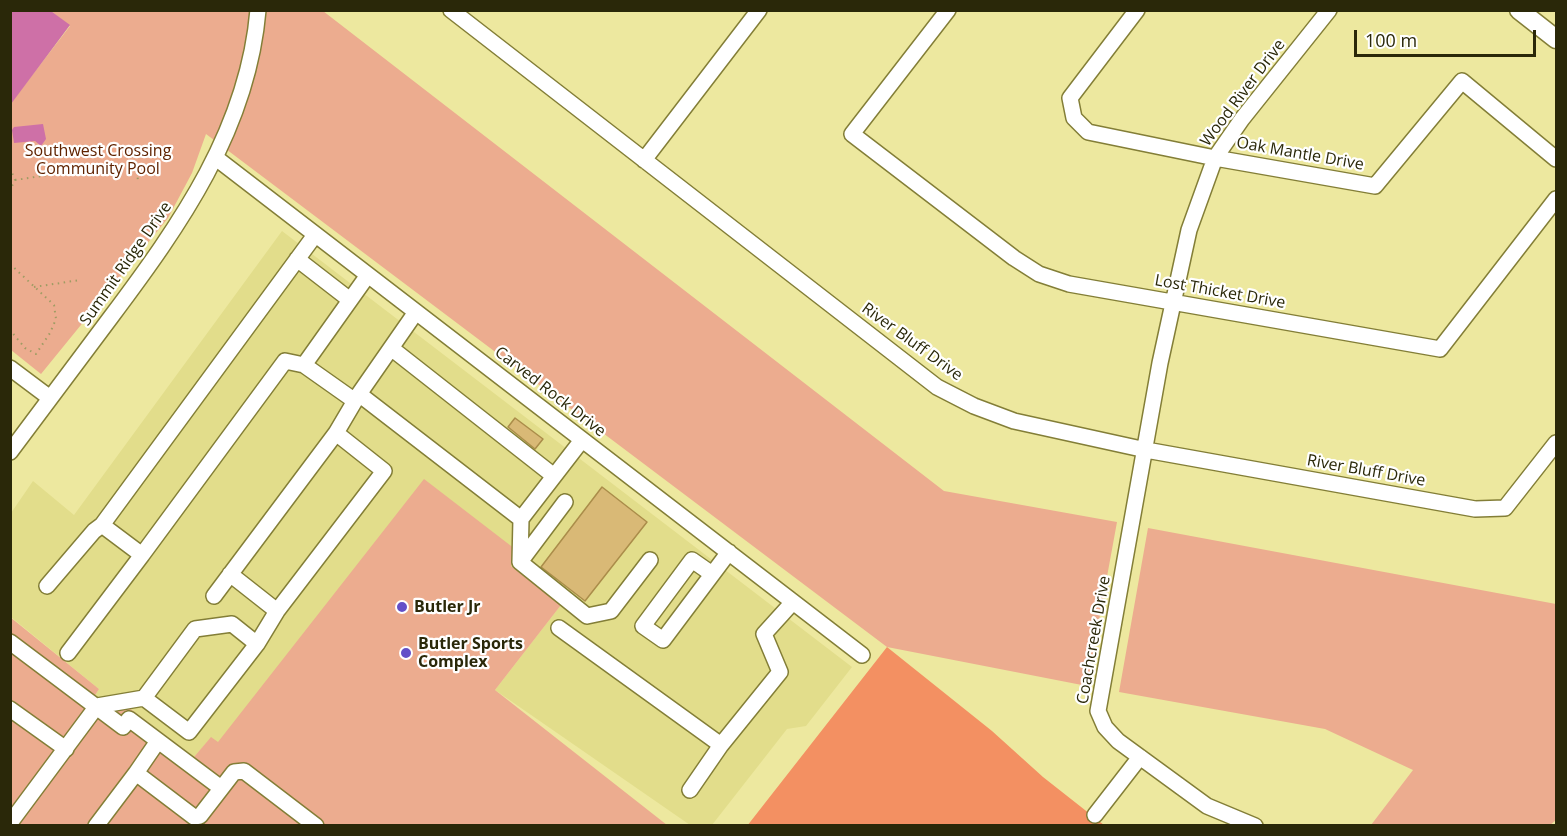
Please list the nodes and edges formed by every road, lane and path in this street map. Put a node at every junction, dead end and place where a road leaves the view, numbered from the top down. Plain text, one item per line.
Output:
1 (258, 10) edge
2 (451, 10) edge
3 (759, 10) edge
4 (948, 10) edge
5 (1137, 10) edge
6 (1329, 10) edge
7 (1520, 10) edge
8 (1557, 39) edge
9 (216, 158) junction
10 (1215, 158) junction
11 (1557, 159) edge
12 (644, 160) junction
13 (10, 168) edge
14 (15, 180) junction
15 (138, 181) dead end
16 (10, 190) edge
17 (1557, 200) edge
18 (315, 235) junction
19 (297, 259) junction
20 (10, 264) edge
21 (368, 275) junction
22 (80, 280) dead end
23 (34, 287) junction
24 (350, 300) junction
25 (1172, 302) junction
26 (417, 312) junction
27 (10, 330) edge
28 (391, 348) junction
29 (304, 364) junction
30 (10, 368) edge
31 (50, 398) junction
32 (357, 398) junction
33 (336, 433) junction
34 (582, 440) junction
35 (1557, 443) edge
36 (1146, 450) junction
37 (10, 452) edge
38 (554, 476) junction
39 (565, 502) dead end
40 (521, 519) junction
41 (102, 525) junction
42 (729, 552) junction
43 (142, 555) junction
44 (650, 560) dead end
45 (520, 562) junction
46 (230, 574) junction
47 (712, 574) junction
48 (47, 586) dead end
49 (214, 596) dead end
50 (793, 602) junction
51 (277, 610) junction
52 (560, 628) dead end
53 (10, 642) edge
54 (257, 644) junction
55 (68, 653) dead end
56 (862, 654) dead end
57 (144, 698) junction
58 (97, 706) junction
59 (10, 709) edge
60 (158, 741) junction
61 (721, 745) junction
62 (66, 749) junction
63 (1140, 757) junction
64 (136, 772) junction
65 (221, 788) junction
66 (690, 790) dead end
67 (1095, 815) dead end
68 (10, 824) edge
69 (96, 825) edge
70 (316, 825) edge
71 (1255, 825) edge

1 - 9 street, Summit Ridge Drive
2 - 12 street, River Bluff Drive
3 - 12 street
4 - 25 street, Lost Thicket Drive
5 - 10 street, Oak Mantle Drive
6 - 10 street, Wood River Drive
7 - 8 main road
9 - 18 street, Carved Rock Drive
9 - 31 street, Summit Ridge Drive
10 - 11 street, Oak Mantle Drive
10 - 25 street, Wood River Drive
12 - 36 street, River Bluff Drive
13 - 14 path
14 - 15 path
14 - 16 path
17 - 25 street, Lost Thicket Drive
18 - 19 street
18 - 21 street, Carved Rock Drive
19 - 24 street
19 - 41 street
20 - 23 path
21 - 24 street
21 - 26 street, Carved Rock Drive
22 - 23 path
23 - 27 path
24 - 29 street
25 - 36 street, Wood River Drive
26 - 28 street
26 - 34 street, Carved Rock Drive
28 - 32 street
28 - 38 street
29 - 32 street
29 - 43 street
30 - 31 street
31 - 37 street, Summit Ridge Drive
32 - 33 street
32 - 40 street
33 - 46 street
33 - 51 street
34 - 38 street
34 - 42 street, Carved Rock Drive
35 - 36 street, River Bluff Drive
36 - 63 street, Coachcreek Drive
38 - 40 street
39 - 45 street
40 - 45 street
41 - 43 street
41 - 48 street
42 - 47 street
42 - 50 street, Carved Rock Drive
43 - 55 street
44 - 45 street
46 - 49 street
46 - 51 street
47 - 47 street
50 - 56 street, Carved Rock Drive
50 - 61 street
51 - 54 street
52 - 61 street
53 - 58 street
54 - 57 street
54 - 57 street
57 - 58 street
58 - 60 street
58 - 62 street
59 - 62 street
60 - 64 street
60 - 65 street
61 - 66 street
62 - 68 street
63 - 67 street
63 - 71 street, Coachcreek Drive
64 - 65 street
64 - 69 street
65 - 70 street

